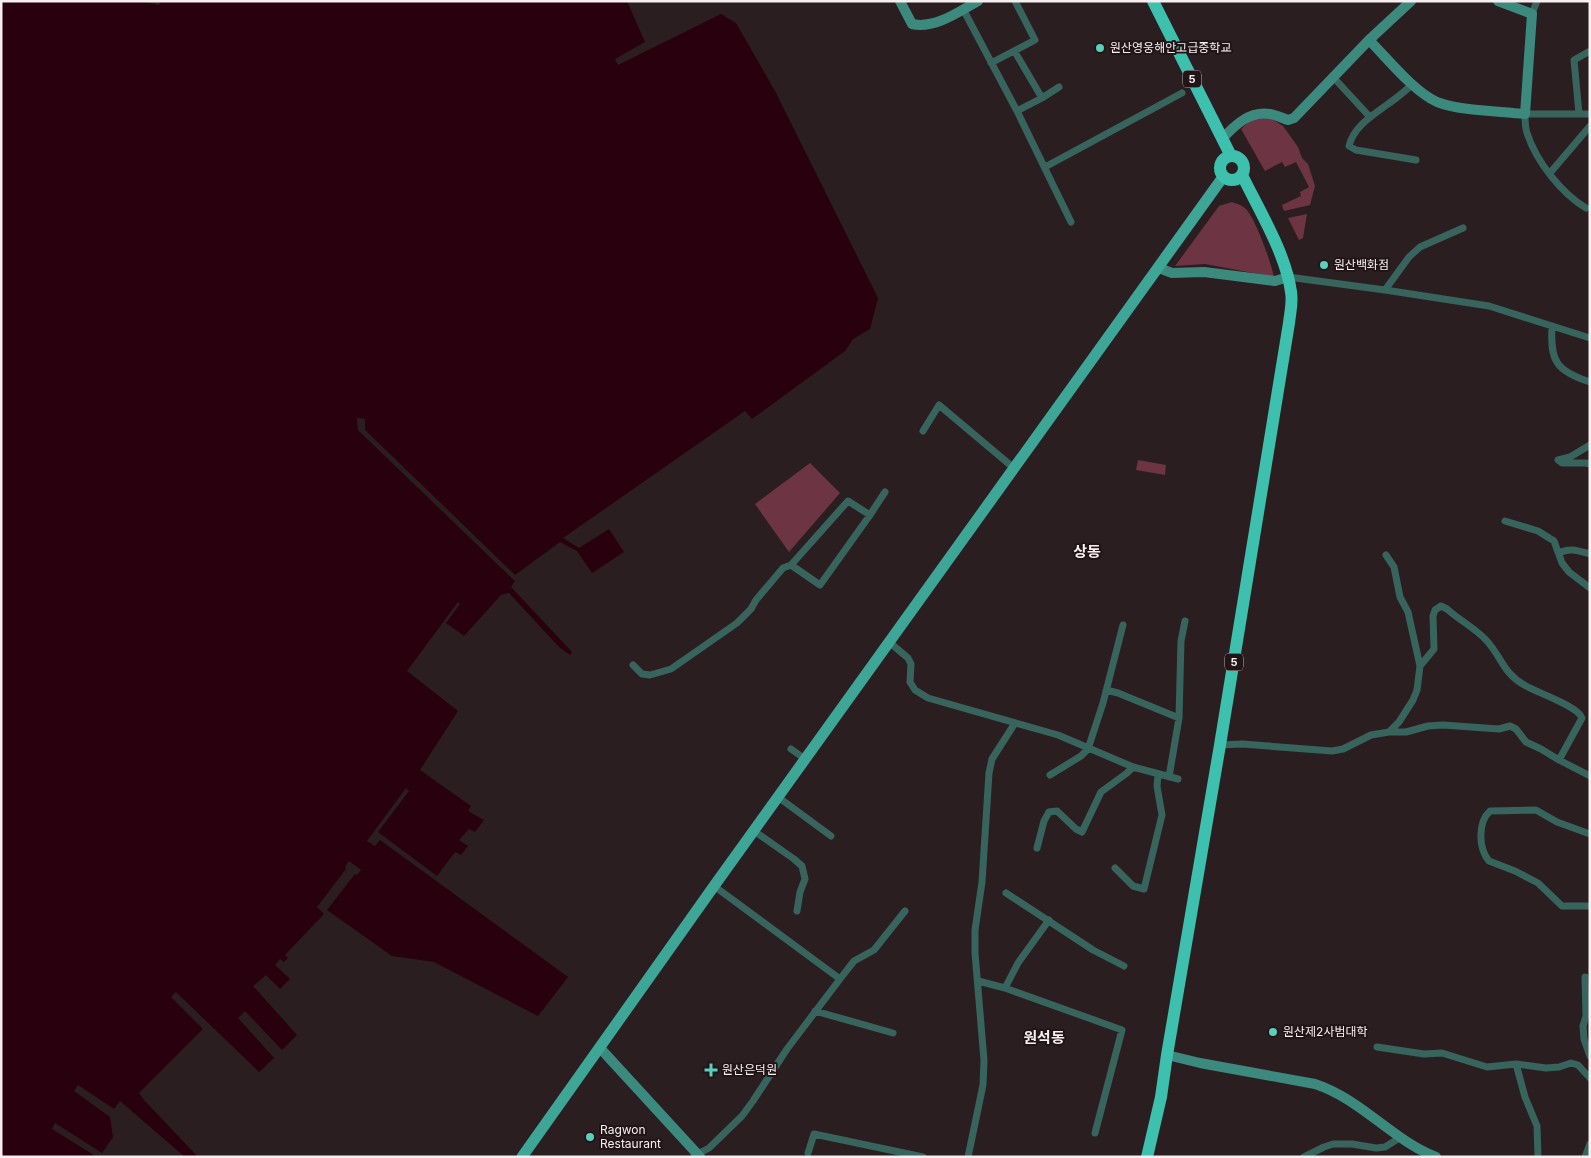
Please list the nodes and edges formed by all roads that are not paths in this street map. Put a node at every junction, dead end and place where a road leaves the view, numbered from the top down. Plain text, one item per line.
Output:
1 (900, 1) edge
2 (978, 1) edge
3 (1016, 1) edge
4 (1153, 1) edge
5 (1410, 1) edge
6 (1498, 1) edge
7 (1537, 1) edge
8 (963, 9) junction
9 (1532, 14) junction
10 (1369, 40) junction
11 (1590, 50) edge
12 (1015, 52) junction
13 (991, 63) junction
14 (1334, 78) junction
15 (1413, 84) junction
16 (1059, 87) dead end
17 (1182, 93) dead end
18 (1042, 98) junction
19 (1017, 111) junction
20 (1525, 114) junction
21 (1579, 114) junction
22 (1590, 114) edge
23 (1369, 116) junction
24 (1590, 126) edge
25 (1222, 139) junction
26 (1231, 156) junction
27 (1416, 160) dead end
28 (1045, 167) junction
29 (1550, 173) junction
30 (1242, 176) junction
31 (1223, 177) junction
32 (1586, 208) dead end
33 (1071, 222) dead end
34 (1463, 228) dead end
35 (1159, 268) junction
36 (1288, 277) junction
37 (1385, 290) junction
38 (1552, 326) junction
39 (1590, 338) edge
40 (1590, 382) edge
41 (923, 431) dead end
42 (1590, 445) edge
43 (1590, 464) edge
44 (1015, 469) junction
45 (884, 492) dead end
46 (870, 515) junction
47 (1505, 521) dead end
48 (1559, 553) junction
49 (1590, 554) edge
50 (1386, 555) dead end
51 (791, 565) junction
52 (1590, 588) edge
53 (1185, 621) dead end
54 (1123, 626) dead end
55 (889, 642) junction
56 (633, 664) dead end
57 (1420, 666) junction
58 (1106, 690) junction
59 (1179, 718) junction
60 (1014, 723) junction
61 (1389, 732) junction
62 (1220, 745) junction
63 (791, 749) dead end
64 (1088, 749) junction
65 (805, 759) junction
66 (1559, 760) junction
67 (1133, 767) junction
68 (1050, 775) dead end
69 (1158, 775) junction
70 (1590, 776) edge
71 (1169, 777) junction
72 (1178, 779) dead end
73 (778, 796) junction
74 (754, 831) junction
75 (1590, 834) edge
76 (831, 836) dead end
77 (1037, 848) dead end
78 (1115, 868) dead end
79 (714, 886) junction
80 (1006, 893) dead end
81 (1590, 906) edge
82 (797, 911) dead end
83 (906, 911) dead end
84 (1048, 920) junction
85 (1124, 966) dead end
86 (1585, 977) dead end
87 (840, 979) junction
88 (978, 981) junction
89 (1005, 988) junction
90 (815, 1011) junction
91 (893, 1033) dead end
92 (600, 1048) junction
93 (1377, 1048) dead end
94 (1167, 1054) junction
95 (1590, 1056) edge
96 (1516, 1064) junction
97 (1590, 1078) edge
98 (1095, 1134) dead end
99 (1401, 1137) junction
100 (1590, 1144) edge
101 (808, 1153) dead end
102 (697, 1156) edge
103 (1432, 1156) edge
104 (522, 1157) edge
105 (923, 1157) edge
106 (968, 1157) edge
107 (1147, 1157) edge
108 (1304, 1157) edge
109 (1538, 1157) edge
110 (1585, 1157) edge

1 - 8 street
2 - 8 street
3 - 12 street
4 - 25 highway, 5
5 - 10 street
6 - 9 street
7 - 9 street
8 - 13 street
9 - 20 street
10 - 14 street
10 - 15 street
11 - 21 street
12 - 13 street
12 - 18 street
13 - 19 street
14 - 23 street
14 - 25 street
15 - 20 street
15 - 23 street
16 - 18 street
17 - 28 street
18 - 19 street
19 - 28 street
20 - 21 street
20 - 29 street
21 - 22 street
23 - 27 street
24 - 29 street
25 - 26 highway, 5
26 - 30 highway
26 - 31 highway
28 - 33 street
29 - 32 street
30 - 31 highway
30 - 36 highway, 5
31 - 35 main road
34 - 37 street
35 - 36 street
35 - 44 main road
36 - 37 street
36 - 62 highway, 5
37 - 38 street
38 - 39 street
38 - 40 street
41 - 44 street
42 - 43 street
44 - 55 main road
45 - 46 street
46 - 51 street
46 - 51 street
47 - 48 street
48 - 49 street
48 - 52 street
50 - 57 street
51 - 56 street
53 - 59 street
54 - 58 street
55 - 60 street
55 - 65 main road
57 - 61 street
57 - 66 street
58 - 59 street
58 - 64 street
59 - 71 street
60 - 64 street
60 - 88 street
61 - 62 street
61 - 66 street
62 - 94 highway, 5
63 - 65 street
64 - 67 street
64 - 68 street
65 - 73 main road
66 - 70 street
67 - 69 street
67 - 77 street
69 - 71 street
69 - 78 street
71 - 72 street
73 - 74 main road
73 - 76 street
74 - 79 main road
74 - 82 street
75 - 81 street
79 - 87 street
79 - 92 main road
80 - 84 street
83 - 87 street
84 - 85 street
84 - 89 street
86 - 95 street
87 - 90 street
88 - 89 street
88 - 106 street
89 - 98 street
90 - 91 street
90 - 102 street
92 - 102 street
92 - 104 main road
93 - 96 street
94 - 99 street
94 - 107 highway, 5
96 - 97 street
96 - 109 street
99 - 103 street
99 - 108 street
100 - 110 street
101 - 105 street

